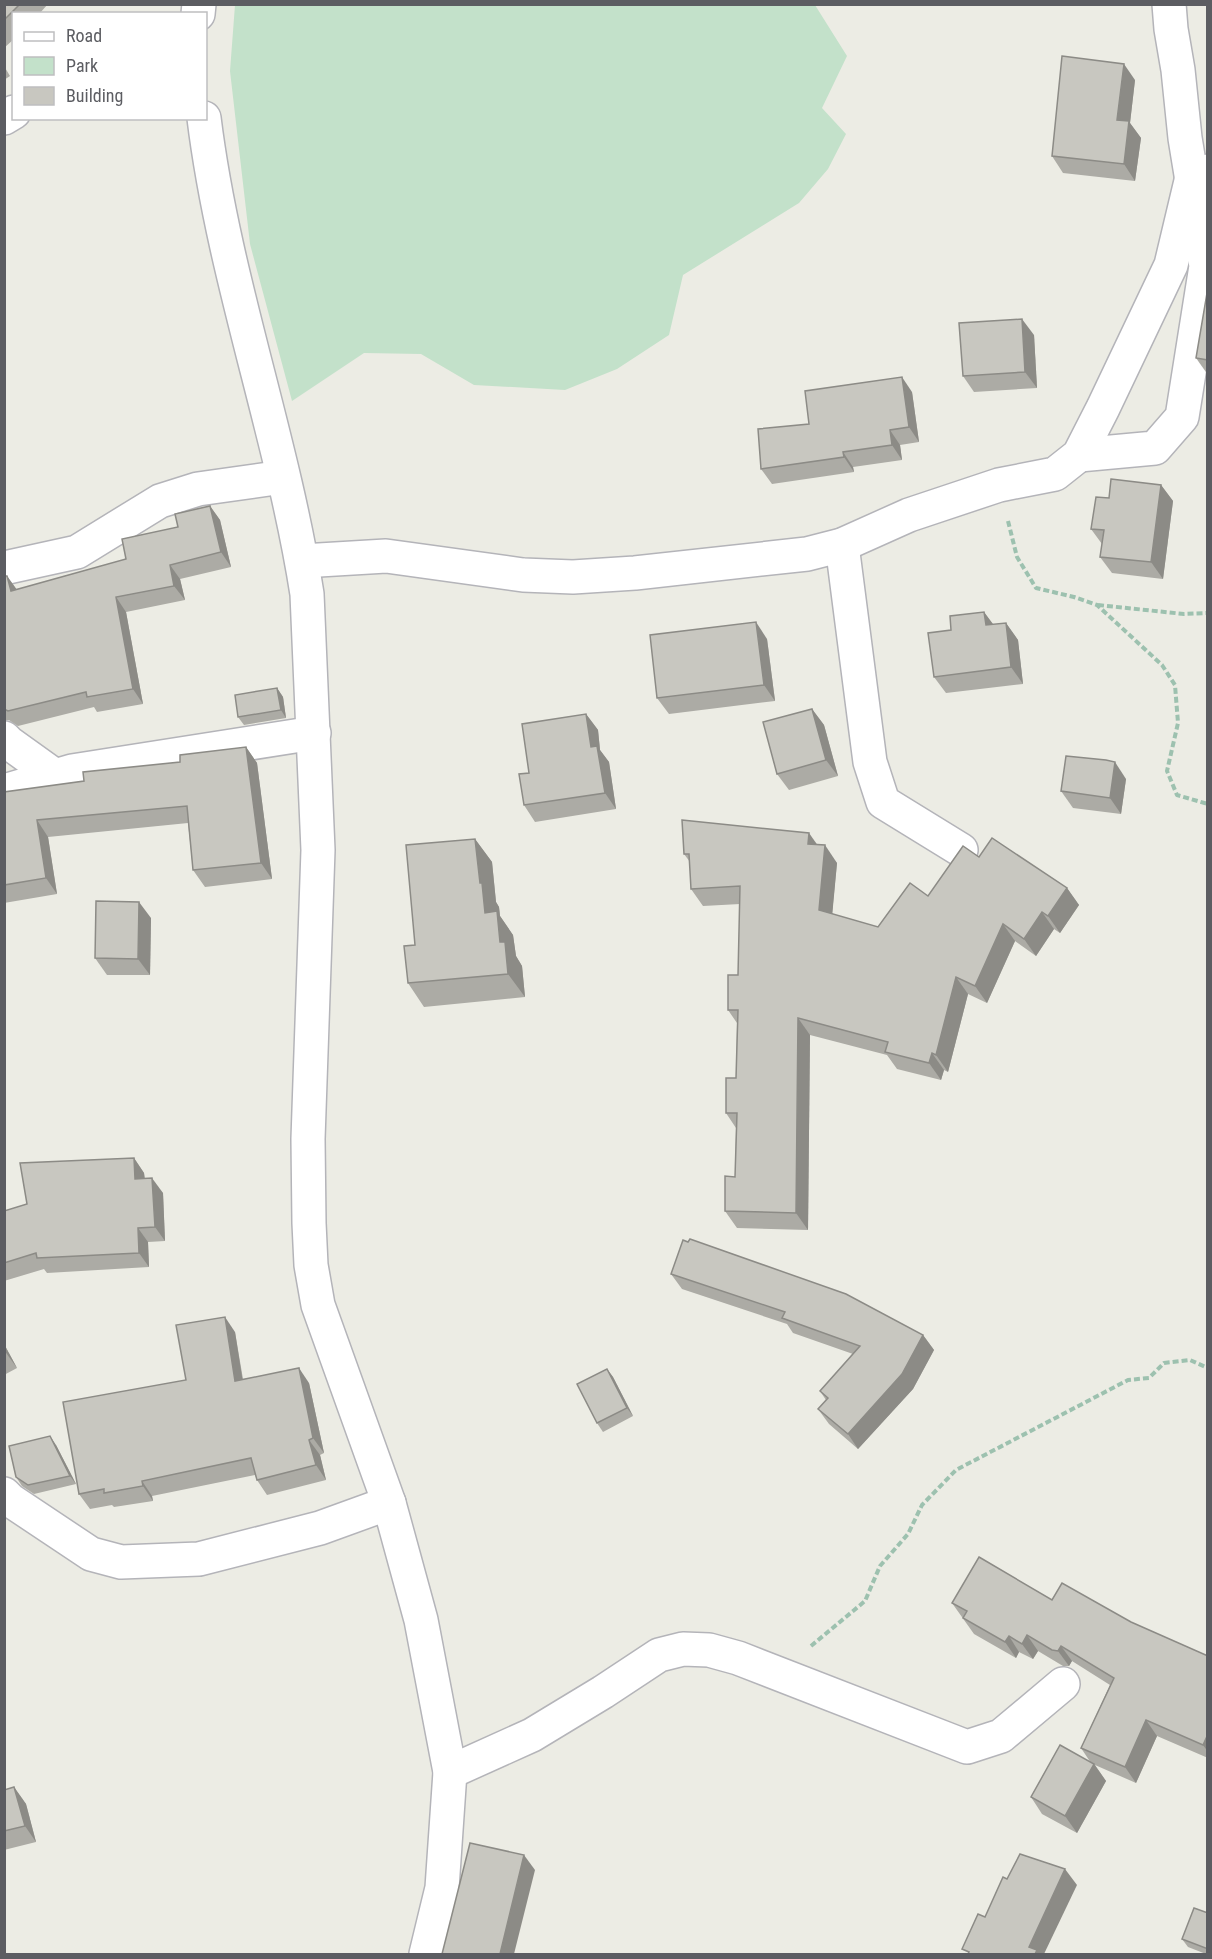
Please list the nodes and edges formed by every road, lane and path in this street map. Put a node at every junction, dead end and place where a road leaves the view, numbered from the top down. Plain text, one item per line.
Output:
1 (1169, 4) edge
2 (204, 120) edge
3 (1199, 176) edge
4 (1079, 455) junction
5 (283, 477) junction
6 (999, 485) junction
7 (842, 545) junction
8 (302, 561) junction
9 (4, 568) edge
10 (1097, 605) junction
11 (1208, 613) edge
12 (314, 733) junction
13 (4, 738) edge
14 (55, 776) junction
15 (4, 791) edge
16 (1208, 804) edge
17 (961, 850) edge
18 (1208, 1368) edge
19 (4, 1494) edge
20 (389, 1503) junction
21 (764, 1667) junction
22 (1063, 1684) dead end
23 (450, 1772) junction
24 (426, 1954) edge

1 - 3 street
2 - 5 street
3 - 4 street
3 - 4 street
4 - 6 street
5 - 8 street
5 - 9 street
6 - 7 street
6 - 10 path
7 - 8 street
7 - 17 street
8 - 12 street
10 - 11 path
10 - 16 path
12 - 14 street
12 - 20 street
13 - 14 street
14 - 15 street
18 - 21 path
19 - 20 street
20 - 23 street
21 - 22 street
21 - 23 street
23 - 24 street

